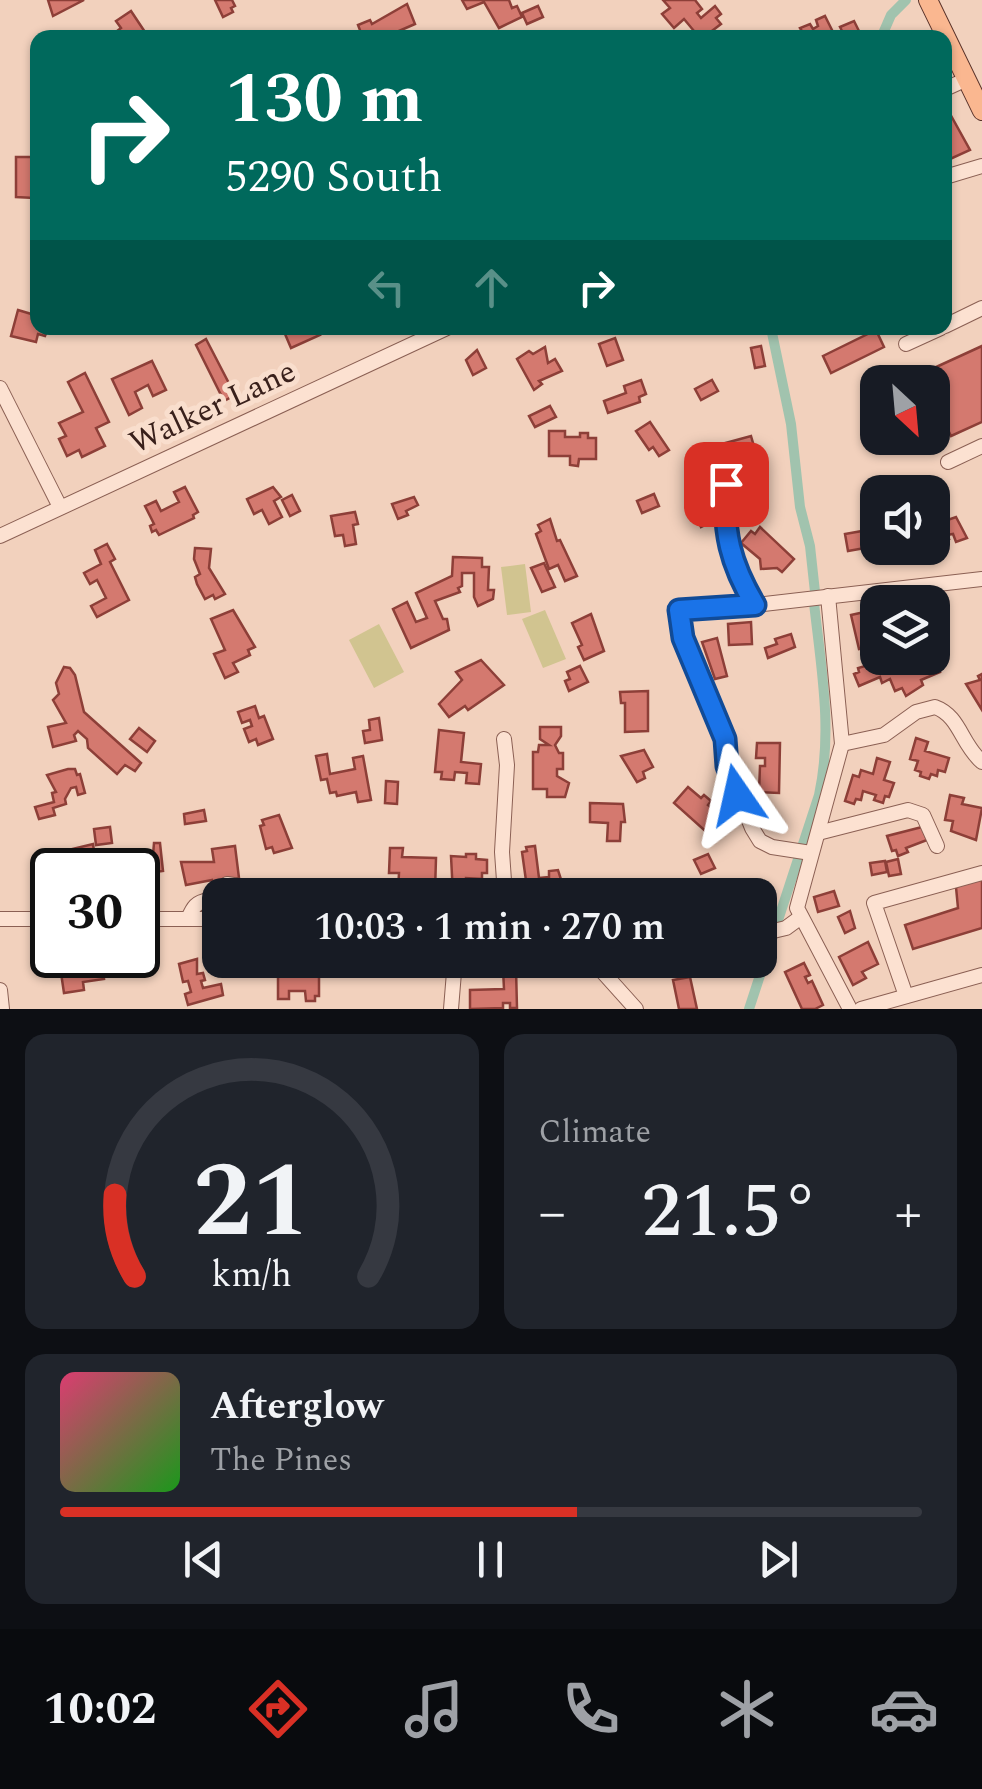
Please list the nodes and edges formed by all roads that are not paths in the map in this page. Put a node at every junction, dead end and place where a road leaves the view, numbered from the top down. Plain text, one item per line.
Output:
1 (928, 0) edge
2 (943, 30) edge
3 (952, 48) edge
4 (967, 78) junction
5 (952, 86) edge
6 (982, 111) edge
7 (982, 166) edge
8 (952, 174) edge
9 (982, 308) edge
10 (952, 323) edge
11 (432, 335) edge
12 (926, 335) edge
13 (906, 344) dead end
14 (0, 388) edge
15 (982, 446) edge
16 (948, 462) dead end
17 (726, 484) dead end
18 (60, 506) junction
19 (0, 536) edge
20 (982, 579) edge
21 (818, 598) junction
22 (755, 605) junction
23 (504, 738) dead end
24 (842, 744) junction
25 (982, 762) edge
26 (818, 833) junction
27 (937, 846) dead end
28 (803, 852) junction
29 (982, 873) edge
30 (504, 878) edge
31 (202, 901) edge
32 (801, 917) junction
33 (0, 919) edge
34 (30, 919) edge
35 (160, 919) edge
36 (188, 919) junction
37 (202, 919) edge
38 (777, 930) edge
39 (982, 975) edge
40 (454, 978) edge
41 (608, 978) edge
42 (0, 990) edge
43 (906, 996) junction
44 (2, 1009) edge
45 (451, 1009) edge
46 (636, 1009) edge
47 (850, 1009) edge
48 (861, 1009) edge

1 - 2 main road
3 - 4 main road
4 - 5 street
4 - 6 main road
7 - 8 street
9 - 10 street
11 - 18 street, Walker Lane
12 - 13 street
14 - 18 street
15 - 16 street
17 - 22 street
18 - 19 street, Walker Lane
20 - 21 street
21 - 22 street
21 - 24 street
22 - 28 street
23 - 30 street
24 - 25 street
24 - 26 street
26 - 27 street
26 - 28 street
28 - 32 street
29 - 43 street
31 - 36 street
32 - 38 street
32 - 47 street
33 - 34 street
35 - 36 street
36 - 37 street
39 - 43 street
40 - 45 street
41 - 46 street
42 - 44 street
43 - 48 street

